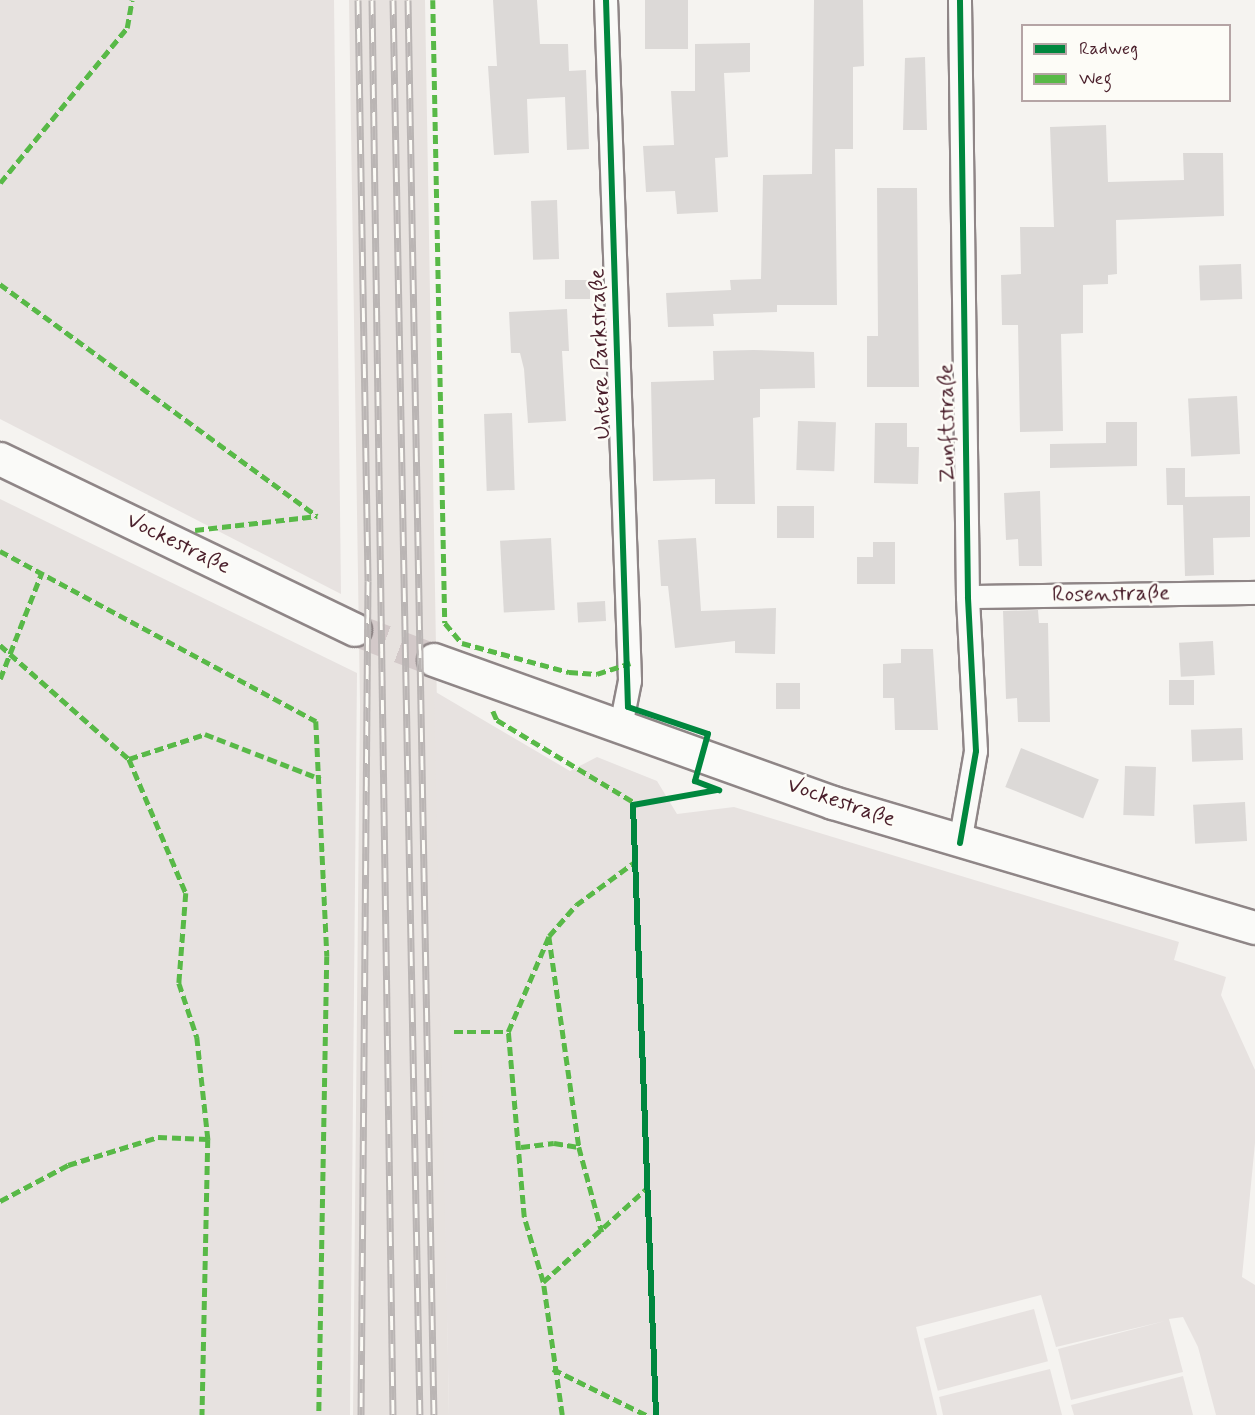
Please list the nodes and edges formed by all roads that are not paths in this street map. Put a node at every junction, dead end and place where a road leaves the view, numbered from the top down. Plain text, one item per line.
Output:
1 (606, 0) edge
2 (960, 0) edge
3 (0, 459) edge
4 (1255, 593) edge
5 (968, 597) junction
6 (355, 630) tunnel mouth
7 (434, 660) tunnel mouth
8 (621, 726) junction
9 (960, 843) junction
10 (1255, 928) edge

1 - 8 street, Untere Parkstraße
2 - 5 street, Zunftstraße
3 - 6 main road, Vockestraße
4 - 5 street, Rosenstraße
5 - 9 street, Zunftstraße
7 - 8 main road, Vockestraße
8 - 9 main road, Vockestraße
9 - 10 main road, Vockestraße

